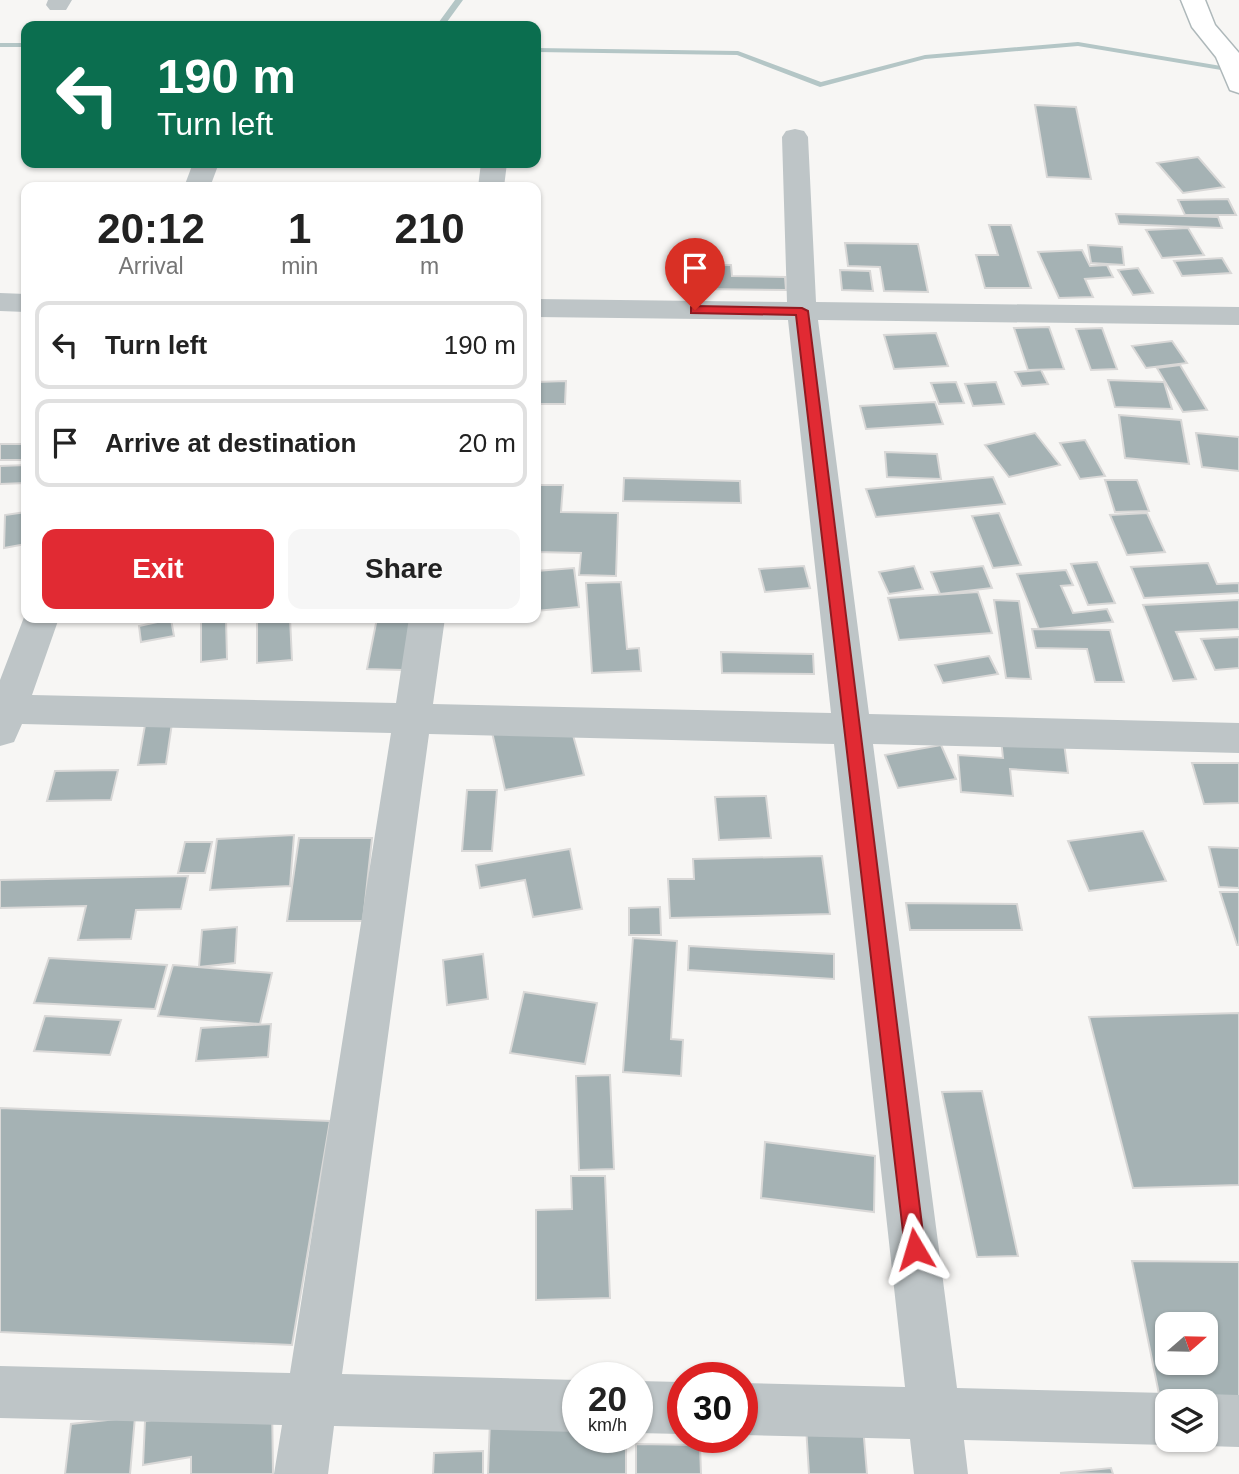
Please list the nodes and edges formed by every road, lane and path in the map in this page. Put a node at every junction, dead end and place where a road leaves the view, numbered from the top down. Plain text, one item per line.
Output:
1 (1192, 0) edge
2 (1229, 19) dead end
3 (1228, 55) junction
4 (1239, 85) edge
5 (795, 137) dead end
6 (0, 302) edge
7 (21, 303) edge
8 (541, 308) edge
9 (802, 311) junction
10 (1239, 316) edge
11 (39, 623) edge
12 (426, 623) edge
13 (3, 716) edge
14 (412, 719) junction
15 (851, 729) junction
16 (1239, 738) edge
17 (0, 1392) edge
18 (312, 1399) junction
19 (562, 1406) edge
20 (758, 1409) edge
21 (936, 1414) junction
22 (1155, 1419) edge
23 (1218, 1420) edge
24 (1239, 1421) edge
25 (301, 1474) edge
26 (941, 1474) edge

1 - 3 street
2 - 3 street
3 - 4 street
5 - 9 street
6 - 7 street
8 - 9 street
9 - 10 street
9 - 15 street
11 - 13 street
12 - 14 street
13 - 14 street
14 - 15 street
14 - 18 street
15 - 16 street
15 - 21 street
17 - 18 street
18 - 19 street
18 - 25 street
20 - 21 street
21 - 22 street
21 - 26 street
23 - 24 street

